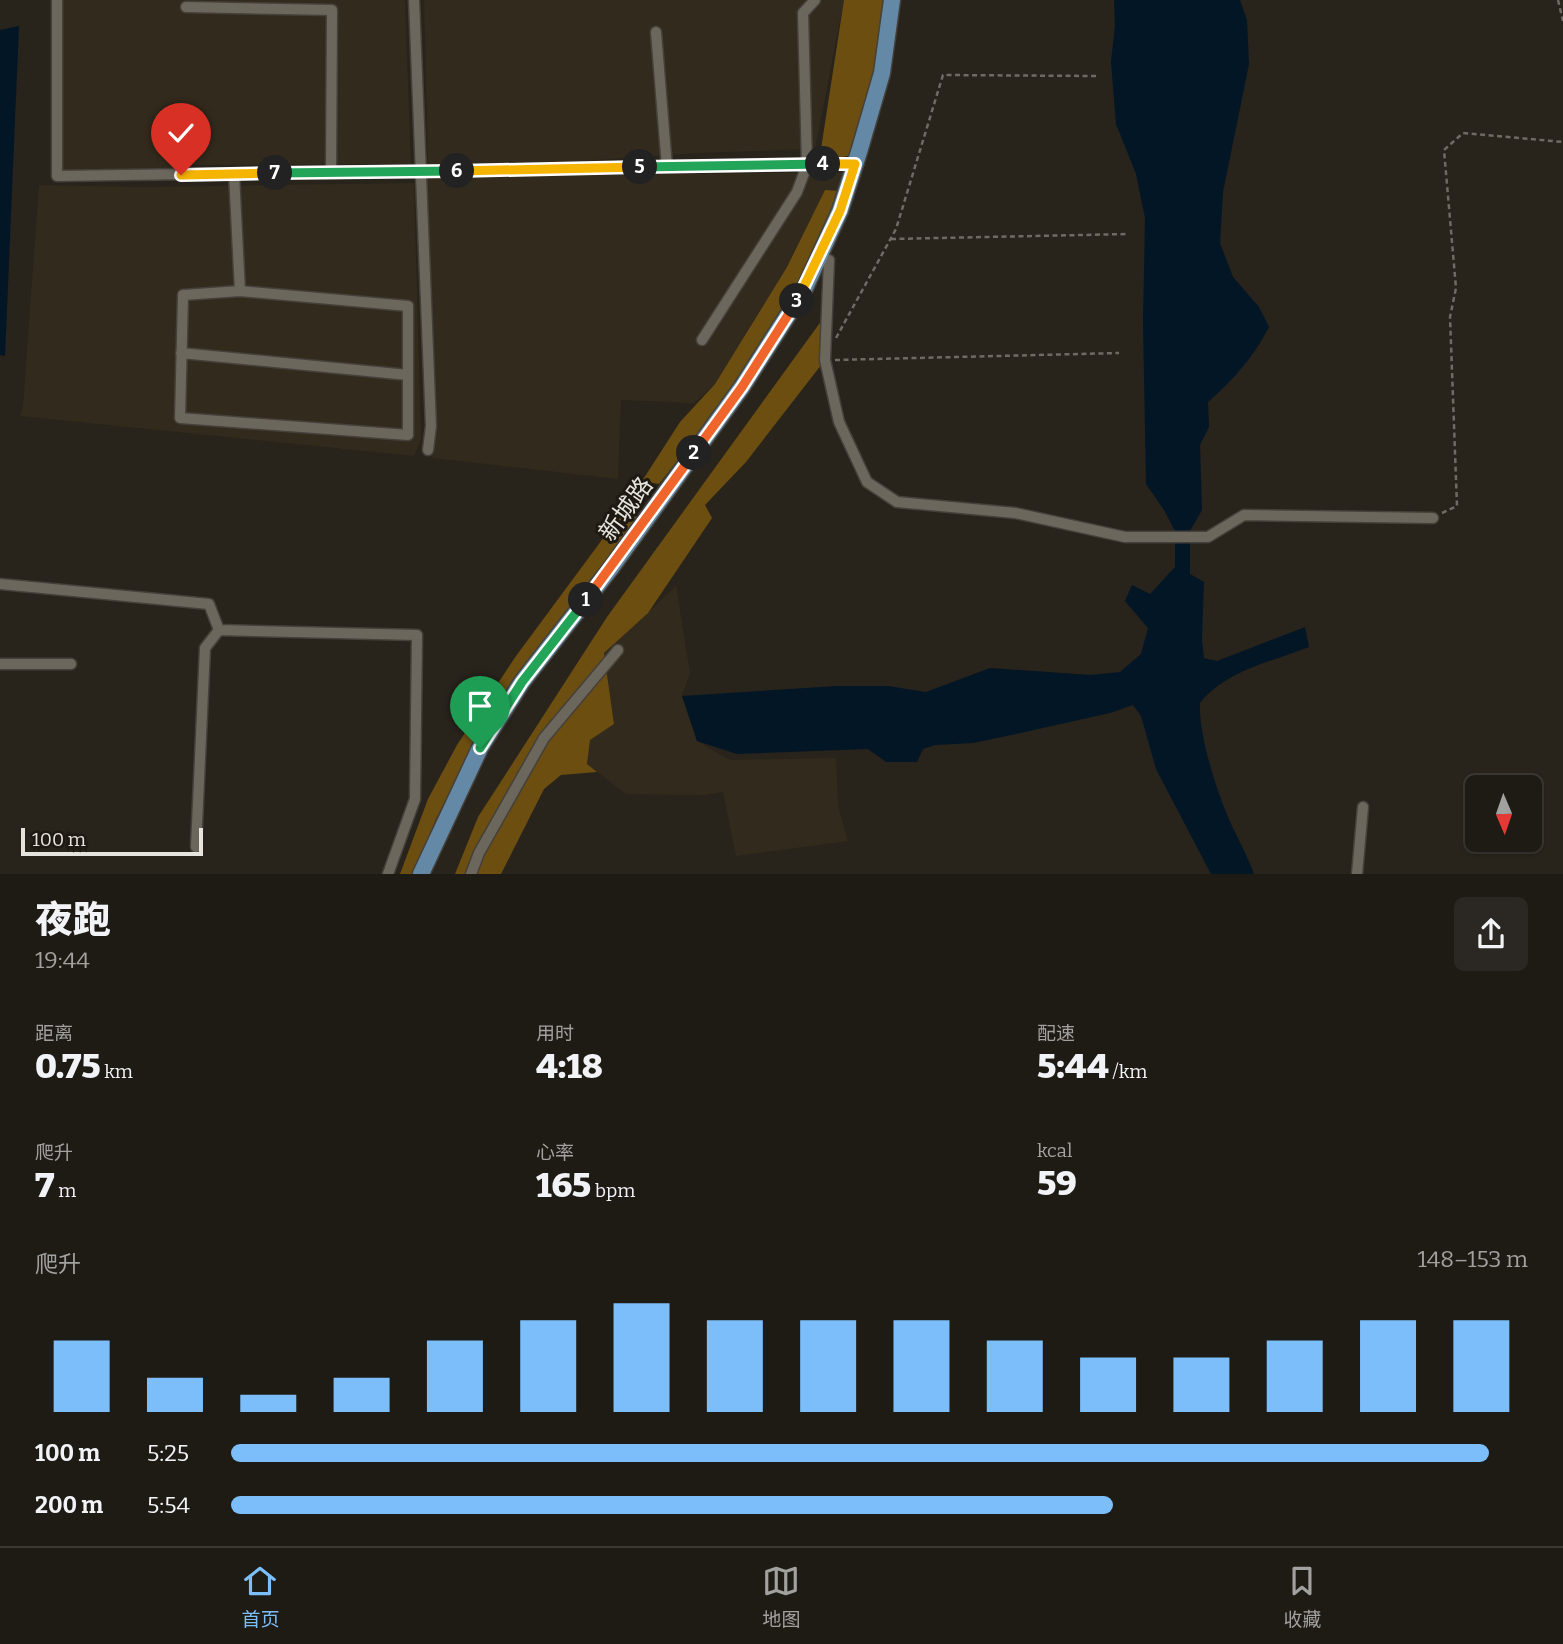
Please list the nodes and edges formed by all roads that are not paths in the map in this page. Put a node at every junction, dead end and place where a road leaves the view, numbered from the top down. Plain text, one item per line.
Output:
1 (57, 0) edge
2 (414, 0) edge
3 (815, 0) edge
4 (892, 0) edge
5 (902, 0) edge
6 (186, 7) dead end
7 (656, 32) dead end
8 (807, 164) junction
9 (855, 164) junction
10 (667, 167) junction
11 (421, 171) junction
12 (331, 173) junction
13 (234, 174) junction
14 (828, 260) junction
15 (240, 291) junction
16 (702, 340) dead end
17 (181, 353) junction
18 (408, 375) junction
19 (428, 450) dead end
20 (1433, 518) road end
21 (0, 584) edge
22 (219, 630) junction
23 (618, 650) dead end
24 (0, 664) edge
25 (71, 664) dead end
26 (1363, 807) dead end
27 (196, 847) dead end
28 (388, 874) edge
29 (421, 874) edge
30 (431, 874) edge
31 (471, 874) edge
32 (1357, 874) edge

1 - 13 street
2 - 11 street
3 - 8 street
4 - 9 main road, 新城路
5 - 14 main road, 新城路
6 - 12 street
7 - 10 street
8 - 9 street
8 - 10 street
8 - 16 street
9 - 29 main road, 新城路
10 - 11 street
11 - 12 street
11 - 19 street
12 - 13 street
13 - 15 street
14 - 20 street
14 - 30 main road, 新城路
15 - 17 street
15 - 18 street
17 - 18 street
17 - 18 street
21 - 22 street
22 - 27 street
22 - 28 street
23 - 31 street
24 - 25 street
26 - 32 street

